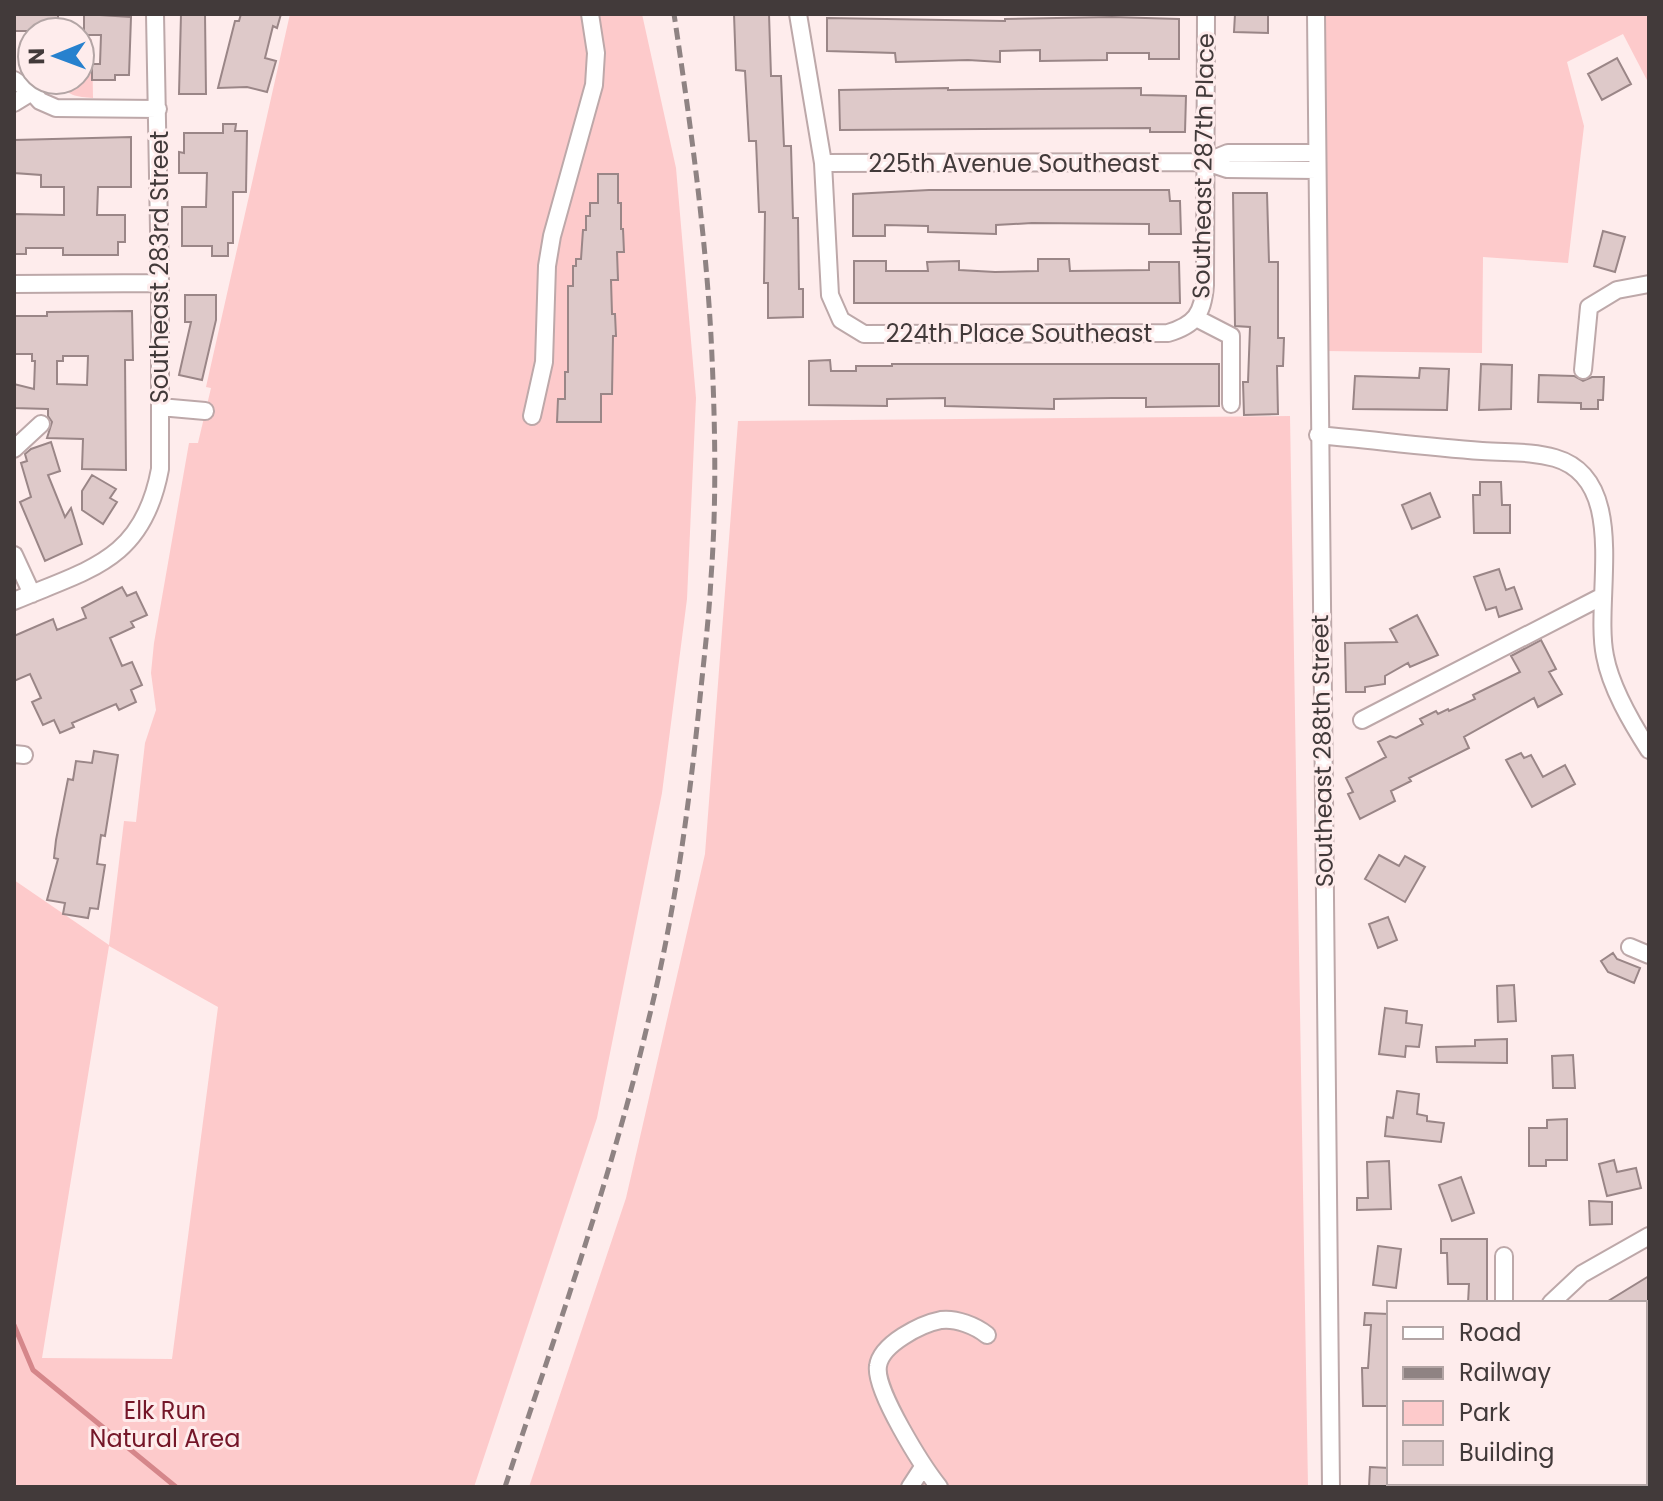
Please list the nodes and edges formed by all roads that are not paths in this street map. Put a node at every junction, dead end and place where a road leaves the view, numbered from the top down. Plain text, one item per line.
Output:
1 (155, 14) edge
2 (590, 14) edge
3 (798, 14) edge
4 (1206, 14) edge
5 (1316, 14) edge
6 (36, 96) edge
7 (158, 109) junction
8 (1317, 161) junction
9 (1206, 162) junction
10 (823, 163) junction
11 (160, 283) junction
12 (14, 284) edge
13 (1649, 284) edge
14 (1196, 318) junction
15 (1583, 370) dead end
16 (1231, 404) dead end
17 (160, 407) junction
18 (205, 411) dead end
19 (532, 416) dead end
20 (41, 424) dead end
21 (1318, 435) junction
22 (14, 449) edge
23 (14, 555) edge
24 (32, 594) junction
25 (1603, 596) junction
26 (14, 601) edge
27 (1362, 720) dead end
28 (1649, 750) edge
29 (1630, 947) dead end
30 (1649, 955) edge
31 (1649, 1236) edge
32 (1504, 1256) dead end
33 (1504, 1301) edge
34 (1553, 1301) edge
35 (987, 1335) dead end
36 (923, 1467) junction
37 (910, 1487) edge
38 (939, 1487) edge
39 (1331, 1487) edge

1 - 7 street, Southeast 283rd Street
2 - 19 street
3 - 10 street
4 - 9 street, Southeast 287th Place
5 - 8 street, Southeast 288th Street
6 - 7 street
7 - 11 street, Southeast 283rd Street
8 - 9 street, 225th Avenue Southeast
8 - 21 street, Southeast 288th Street
9 - 10 street, 225th Avenue Southeast
9 - 14 street, Southeast 287th Place
10 - 14 street, 224th Place Southeast
11 - 12 street
11 - 17 street, Southeast 283rd Street
13 - 15 street
14 - 16 street
17 - 18 street
17 - 24 street, Southeast 283rd Street
20 - 22 street
21 - 25 street
21 - 39 street, Southeast 288th Street
23 - 24 street
24 - 26 street
25 - 27 street
25 - 28 street
29 - 30 street
31 - 34 street
32 - 33 street
35 - 36 street
36 - 37 street
36 - 38 street

